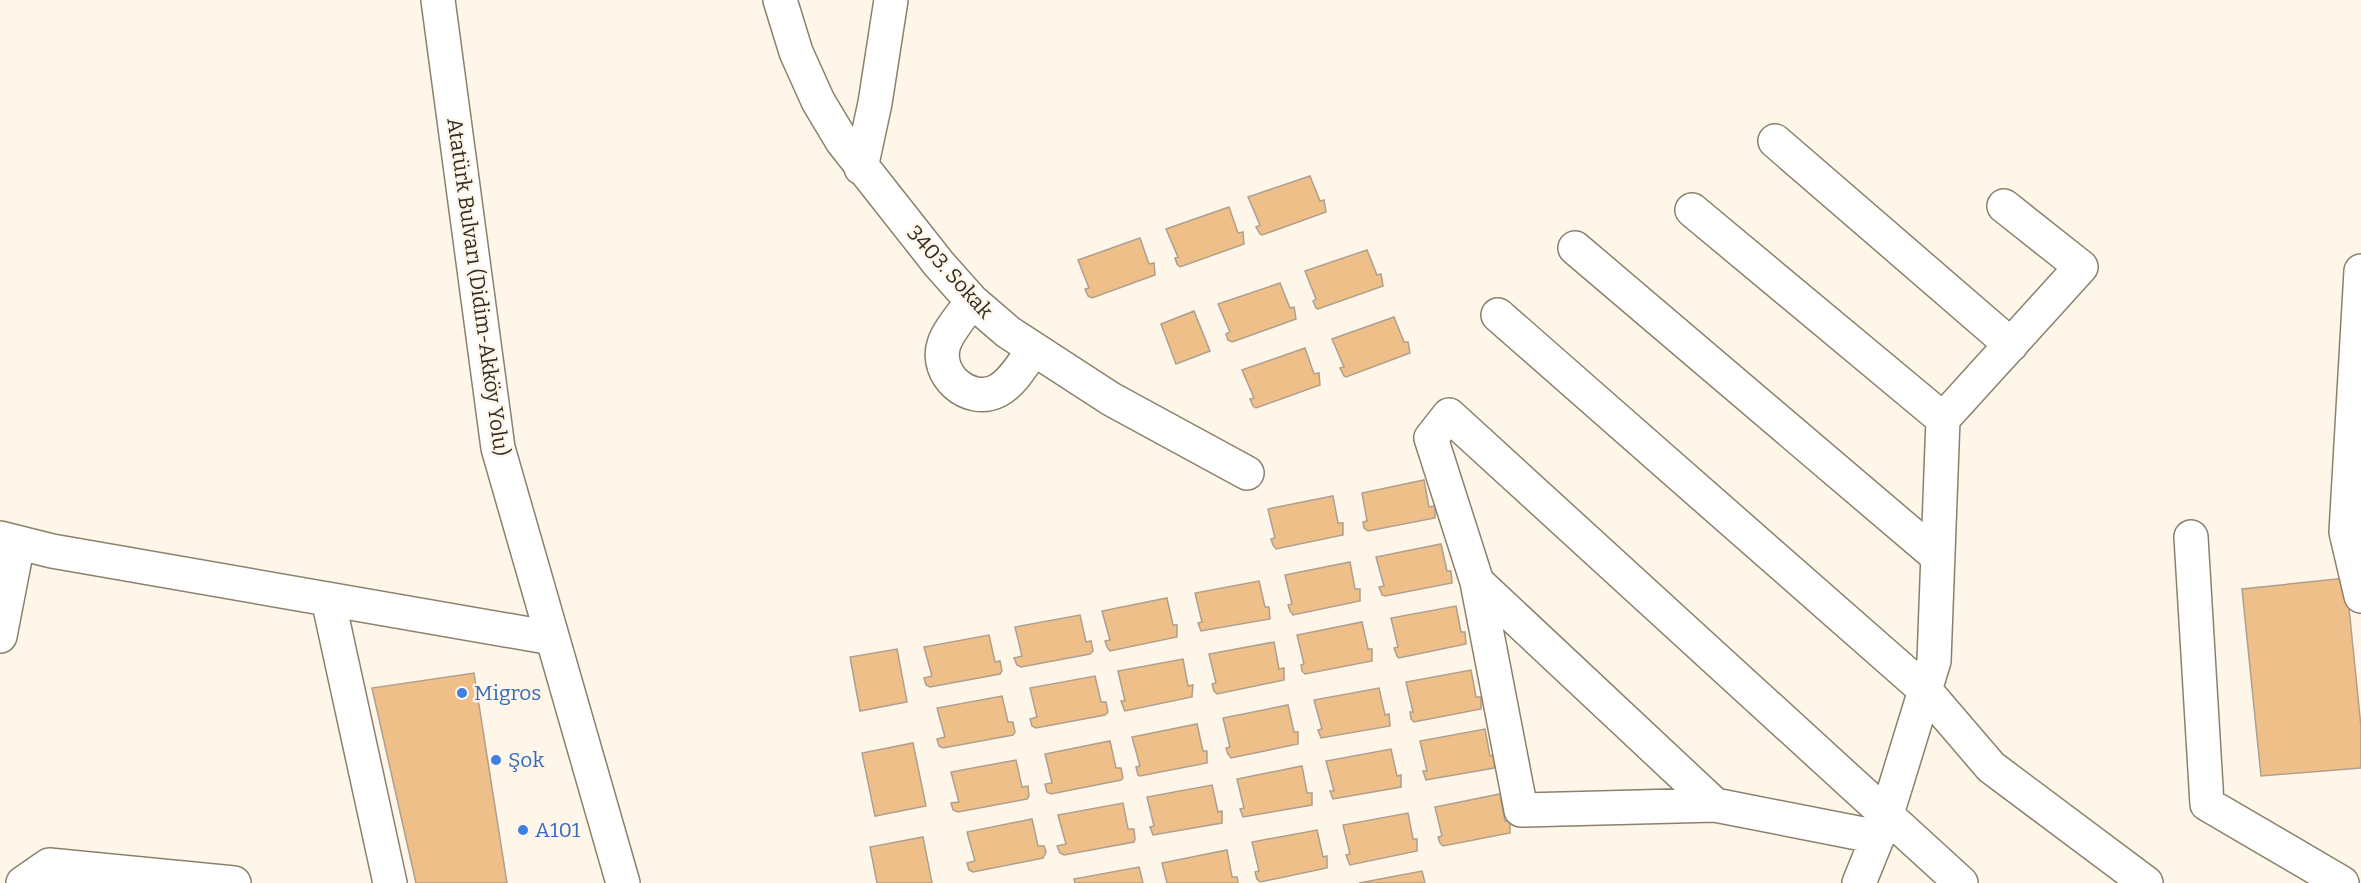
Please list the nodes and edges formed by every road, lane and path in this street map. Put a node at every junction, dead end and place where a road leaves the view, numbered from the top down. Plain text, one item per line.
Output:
1 (438, 0) edge
2 (780, 0) edge
3 (891, 0) edge
4 (1775, 141) dead end
5 (861, 168) junction
6 (2004, 206) dead end
7 (1692, 210) dead end
8 (1575, 248) dead end
9 (2361, 271) edge
10 (972, 301) junction
11 (1498, 315) dead end
12 (2011, 345) junction
13 (1034, 349) junction
14 (1943, 419) junction
15 (1247, 472) dead end
16 (2191, 537) dead end
17 (9, 540) edge
18 (1937, 556) junction
19 (1477, 582) junction
20 (2361, 596) edge
21 (328, 599) junction
22 (0, 636) edge
23 (552, 638) junction
24 (1925, 690) junction
25 (1714, 805) junction
26 (1883, 825) junction
27 (23, 883) edge
28 (234, 883) edge
29 (390, 883) edge
30 (623, 883) edge
31 (1859, 883) edge
32 (1961, 883) edge
33 (2146, 883) edge
34 (2342, 883) edge

1 - 23 street, Atatürk Bulvarı (Didim-Akköy Yolu)
2 - 5 street, 3403. Sokak
3 - 5 street
4 - 12 street
5 - 10 street, 3403. Sokak
6 - 12 street
7 - 14 street
8 - 18 street
9 - 20 street
10 - 13 street, 3403. Sokak
10 - 13 street
11 - 24 street
12 - 14 street
13 - 15 street, 3403. Sokak
14 - 18 street
16 - 34 street
17 - 21 street
17 - 22 street
18 - 24 street
19 - 25 street
19 - 25 street
19 - 26 street
21 - 23 street
21 - 29 street
23 - 30 street, Atatürk Bulvarı (Didim-Akköy Yolu)
24 - 26 street
24 - 33 street
25 - 26 street
26 - 31 street
26 - 32 street
27 - 28 street

